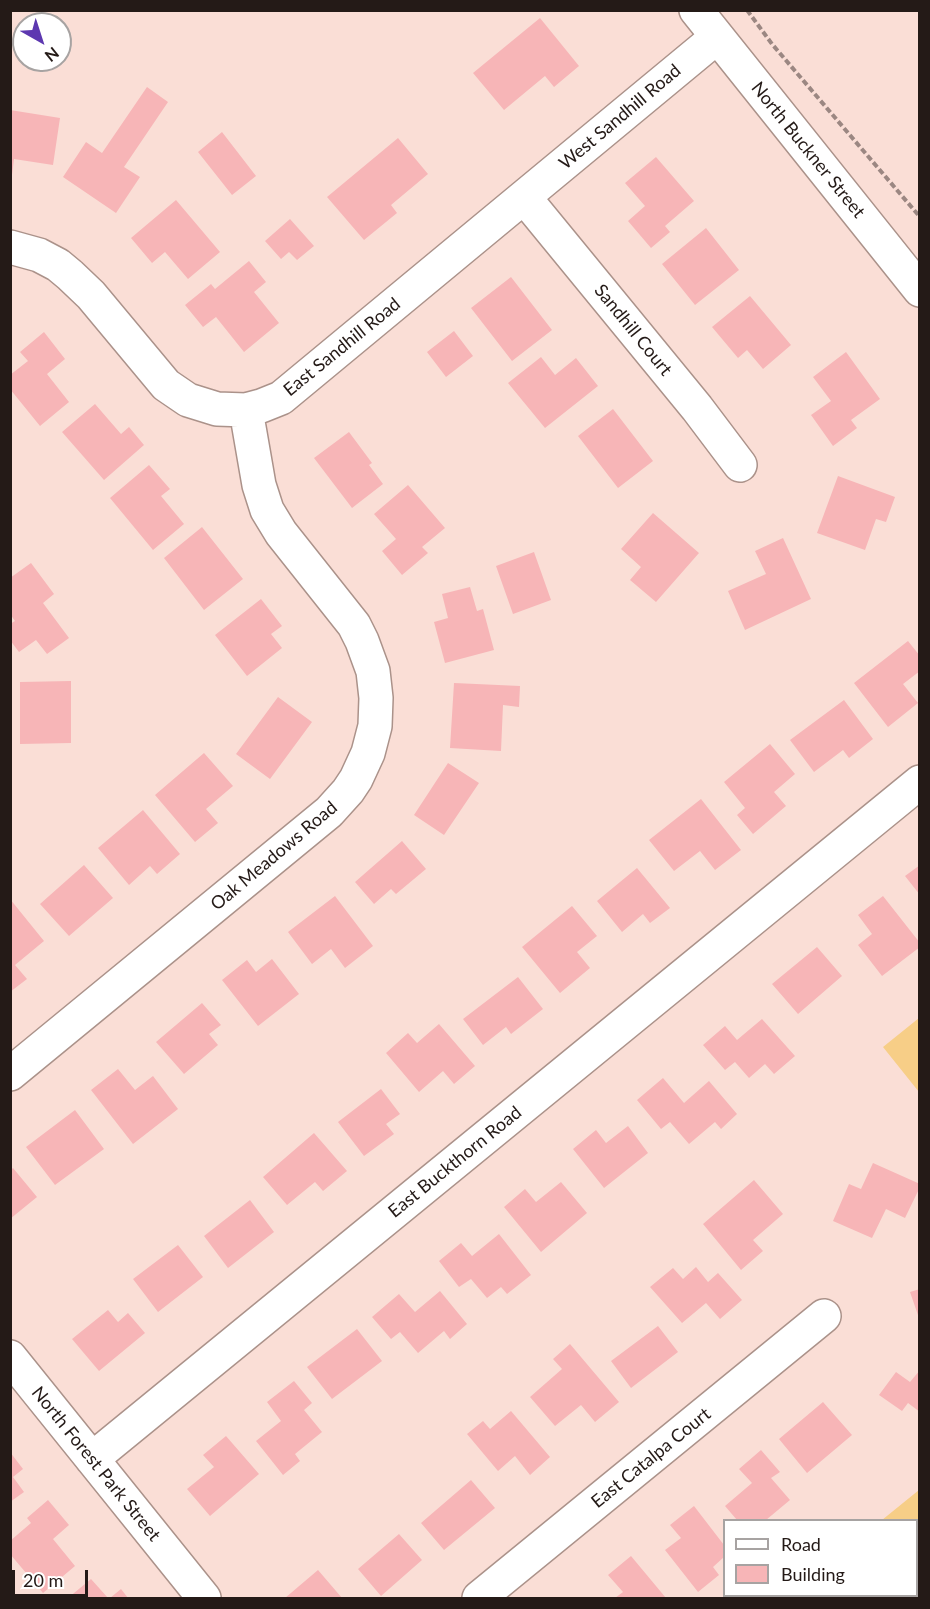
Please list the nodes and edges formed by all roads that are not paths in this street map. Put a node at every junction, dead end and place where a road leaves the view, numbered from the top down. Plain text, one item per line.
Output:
1 (696, 10) edge
2 (717, 37) junction
3 (524, 197) junction
4 (10, 247) edge
5 (920, 290) edge
6 (246, 410) junction
7 (740, 465) dead end
8 (920, 782) edge
9 (10, 1074) edge
10 (824, 1317) dead end
11 (10, 1357) edge
12 (92, 1459) junction
13 (204, 1599) edge
14 (478, 1599) edge

1 - 2 street, North Buckner Street
2 - 3 street, West Sandhill Road
2 - 5 street, North Buckner Street
3 - 6 street, East Sandhill Road
3 - 7 street, Sandhill Court
4 - 6 street, East Sandhill Road
6 - 9 street, Oak Meadows Road
8 - 12 street, East Buckthorn Road
10 - 14 street, East Catalpa Court
11 - 12 street, North Forest Park Street
12 - 13 street, North Forest Park Street

